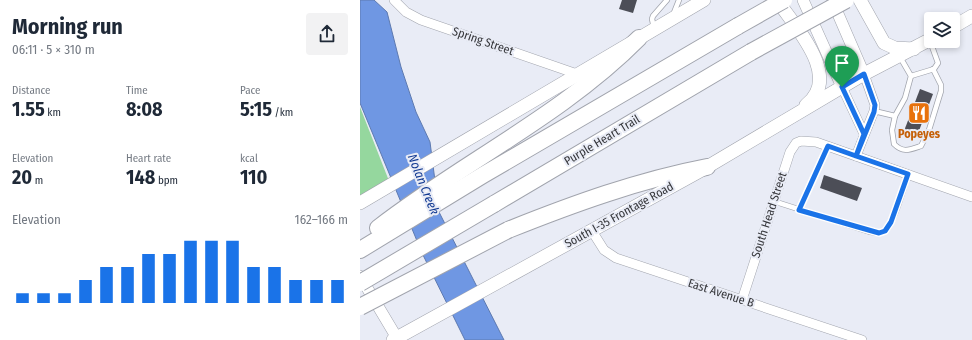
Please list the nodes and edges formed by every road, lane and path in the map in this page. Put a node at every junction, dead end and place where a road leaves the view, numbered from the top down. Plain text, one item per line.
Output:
1 (394, 0) edge
2 (667, 0) edge
3 (679, 0) edge
4 (704, 0) edge
5 (777, 0) edge
6 (784, 0) edge
7 (803, 0) edge
8 (832, 0) edge
9 (846, 0) edge
10 (860, 0) edge
11 (972, 16) edge
12 (671, 20) junction
13 (960, 23) edge
14 (654, 30) junction
15 (639, 38) junction
16 (924, 43) edge
17 (933, 48) edge
18 (914, 49) junction
19 (900, 57) junction
20 (933, 69) junction
21 (577, 74) junction
22 (864, 74) junction
23 (911, 76) junction
24 (842, 87) junction
25 (874, 112) junction
26 (895, 116) junction
27 (779, 125) junction
28 (864, 134) junction
29 (828, 146) junction
30 (856, 156) junction
31 (707, 167) junction
32 (908, 174) junction
33 (972, 197) edge
34 (773, 201) junction
35 (360, 203) edge
36 (799, 210) junction
37 (592, 230) junction
38 (360, 243) edge
39 (360, 250) edge
40 (360, 276) edge
41 (360, 283) edge
42 (742, 300) junction
43 (360, 308) edge
44 (396, 339) edge
45 (862, 340) edge

1 - 21 street, Spring Street
2 - 14 lane
3 - 12 lane
4 - 12 main road
5 - 27 main road
6 - 39 highway, bridge
7 - 24 street
8 - 22 street
9 - 41 highway, Purple Heart Trail, bridge
10 - 18 main road
11 - 13 main road
12 - 14 main road
14 - 15 main road
15 - 21 main road
15 - 38 highway
16 - 18 main road, South I-35 Frontage Road
17 - 20 lane
18 - 19 main road, South I-35 Frontage Road
19 - 22 main road, South I-35 Frontage Road
19 - 23 lane
20 - 23 lane
20 - 26 lane
21 - 35 main road
22 - 24 main road, South I-35 Frontage Road
22 - 25 street
23 - 26 lane
24 - 27 main road, South I-35 Frontage Road
24 - 28 street
25 - 26 lane
25 - 28 street
27 - 31 main road, South I-35 Frontage Road
28 - 30 street
29 - 30 street
29 - 34 street, South Head Street
29 - 36 lane
30 - 32 street
31 - 37 main road, South I-35 Frontage Road
31 - 43 highway, bridge
32 - 33 street
32 - 36 lane
34 - 36 lane
34 - 42 street, South Head Street
37 - 42 street, East Avenue B
37 - 44 main road, South I-35 Frontage Road
40 - 44 street
42 - 45 street, East Avenue B

